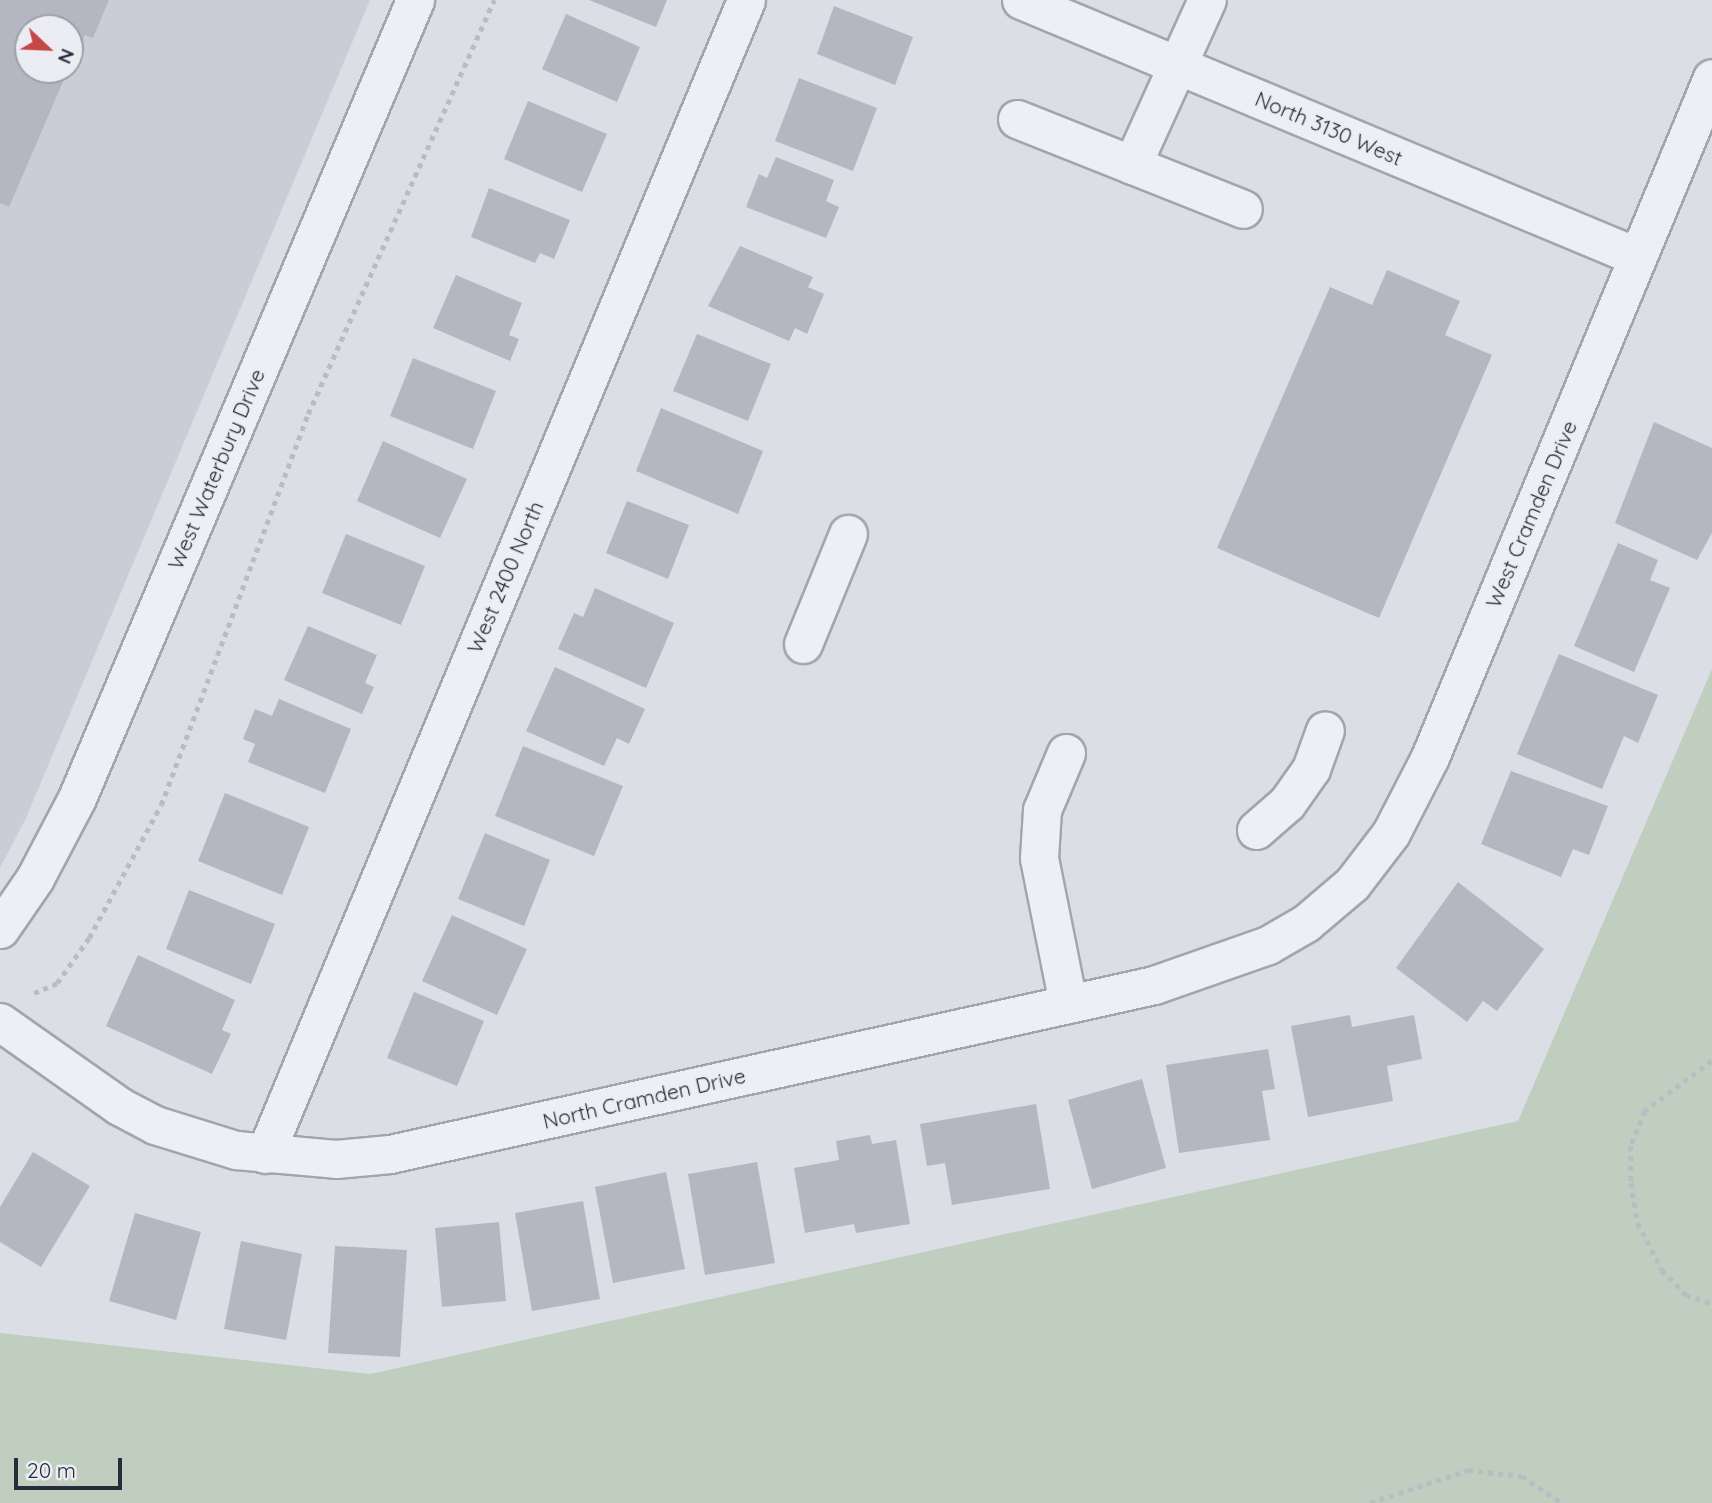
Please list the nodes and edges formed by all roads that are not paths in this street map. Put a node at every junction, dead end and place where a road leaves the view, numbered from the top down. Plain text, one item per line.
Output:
1 (415, 0) edge
2 (746, 0) edge
3 (1021, 0) edge
4 (1207, 0) edge
5 (1180, 66) junction
6 (1712, 78) edge
7 (1017, 119) dead end
8 (1132, 165) junction
9 (1243, 209) dead end
10 (1638, 257) junction
11 (848, 534) dead end
12 (803, 644) dead end
13 (1325, 730) dead end
14 (1066, 752) dead end
15 (1256, 830) dead end
16 (1306, 923) joint
17 (0, 929) edge
18 (1068, 1003) junction
19 (0, 1022) edge
20 (265, 1154) junction

1 - 17 street, West Waterbury Drive
2 - 20 street, West 2400 North
3 - 5 street, North 3130 West
4 - 5 street
5 - 8 street
5 - 10 street, North 3130 West
6 - 10 street, West Cramden Drive
7 - 8 street
8 - 9 street
10 - 16 street, West Cramden Drive
11 - 12 street
13 - 15 street
14 - 18 street
16 - 18 street, North Cramden Drive
18 - 20 street, North Cramden Drive
19 - 20 street, North Cramden Drive

